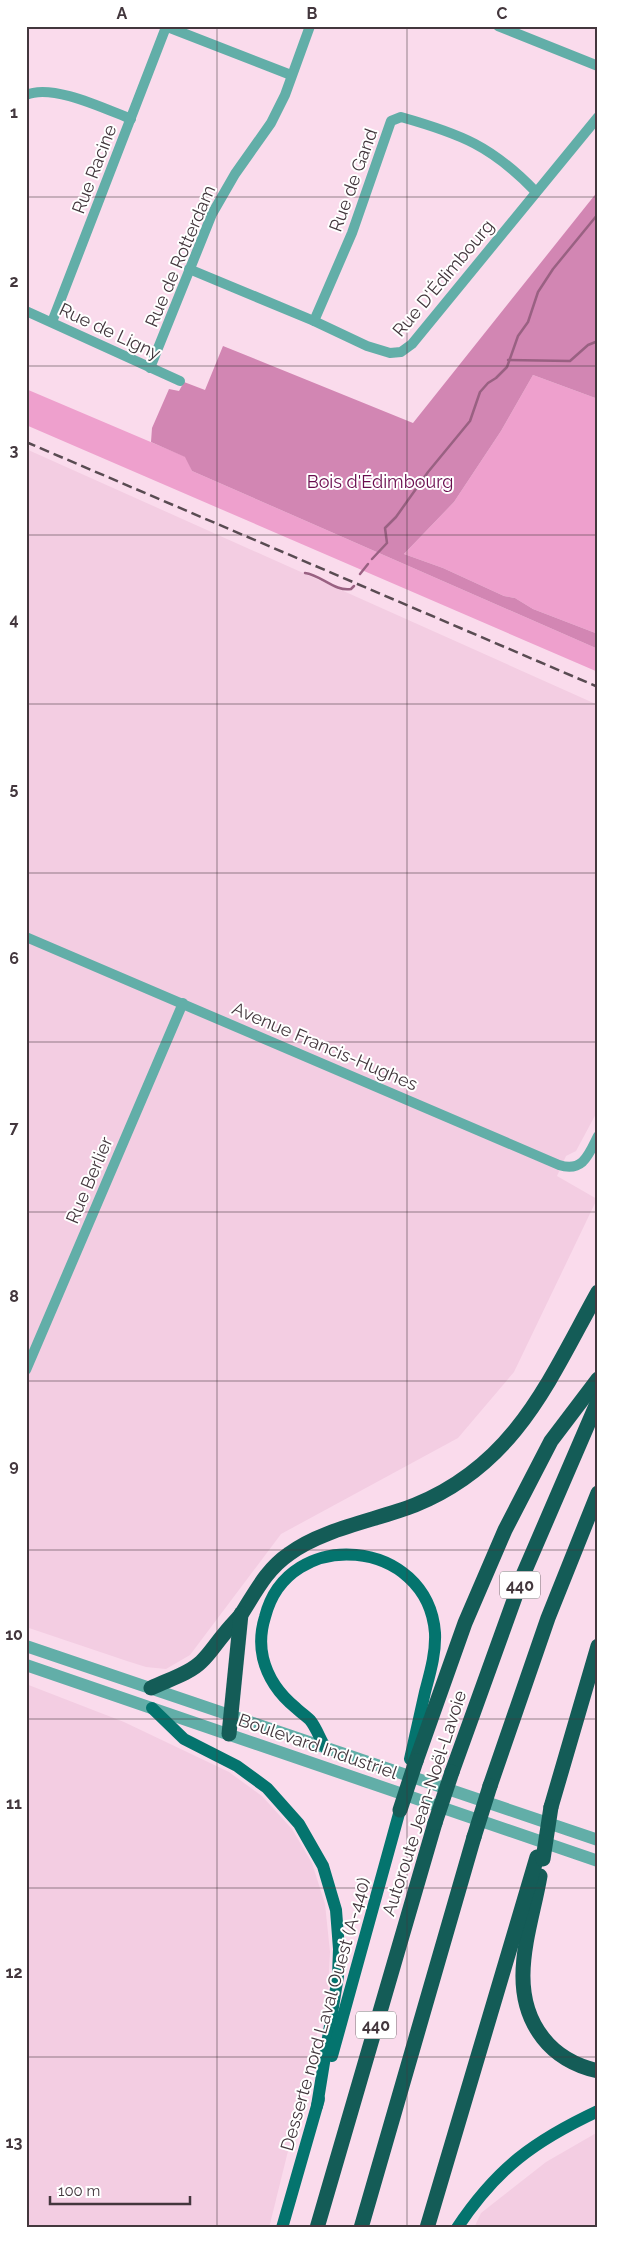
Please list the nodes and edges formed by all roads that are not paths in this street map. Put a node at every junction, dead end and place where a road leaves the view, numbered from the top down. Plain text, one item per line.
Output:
1 (165, 26) edge
2 (310, 26) edge
3 (498, 26) edge
4 (598, 66) edge
5 (291, 75) junction
6 (26, 95) edge
7 (598, 117) edge
8 (131, 119) junction
9 (536, 192) junction
10 (189, 269) junction
11 (26, 311) edge
12 (314, 321) junction
13 (52, 322) junction
14 (150, 368) junction
15 (180, 382) dead end
16 (26, 937) edge
17 (183, 1003) junction
18 (598, 1136) edge
19 (598, 1292) edge
20 (26, 1370) edge
21 (598, 1380) edge
22 (598, 1401) edge
23 (598, 1493) edge
24 (241, 1614) junction
25 (26, 1646) edge
26 (598, 1646) edge
27 (26, 1665) edge
28 (151, 1688) junction
29 (152, 1708) junction
30 (230, 1714) junction
31 (228, 1734) junction
32 (324, 1747) junction
33 (413, 1760) junction
34 (400, 1810) joint
35 (598, 1840) edge
36 (540, 1858) junction
37 (598, 1861) edge
38 (598, 2071) edge
39 (317, 2106) junction
40 (598, 2111) edge
41 (282, 2228) edge
42 (317, 2228) edge
43 (361, 2228) edge
44 (427, 2228) edge
45 (457, 2228) edge

1 - 5 street
1 - 8 street, Rue Racine
2 - 5 street, Rue de Rotterdam
3 - 4 street
5 - 10 street, Rue de Rotterdam
6 - 8 street
7 - 9 street, Rue D'Édimbourg
8 - 13 street, Rue Racine
9 - 12 street, Rue D'Édimbourg
9 - 12 street, Rue de Gand
10 - 12 street, Rue D'Édimbourg
10 - 14 street, Rue de Rotterdam
11 - 13 street, Rue de Ligny
13 - 14 street, Rue de Ligny
14 - 15 street, Rue de Ligny
16 - 17 street, Avenue Francis-Hughes
17 - 18 street, Avenue Francis-Hughes
17 - 20 street, Rue Berlier
19 - 24 highway
21 - 33 highway
22 - 42 highway, Autoroute Jean-Noël-Lavoie / 440, bridge
23 - 43 highway, 440, bridge
24 - 28 highway
24 - 30 highway
25 - 28 street, Boulevard Industriel
26 - 36 highway, bridge
27 - 29 street, Boulevard Industriel
28 - 30 street, Boulevard Industriel
29 - 31 street, Boulevard Industriel
29 - 39 main road
30 - 31 highway
30 - 32 street, Boulevard Industriel
31 - 37 street, Boulevard Industriel
32 - 33 main road
32 - 35 street, Boulevard Industriel
33 - 34 highway, bridge
34 - 39 main road, Desserte nord Laval Ouest (A-440)
36 - 38 highway
36 - 44 highway
39 - 41 main road, Desserte nord Laval Ouest (A-440)
40 - 45 main road

